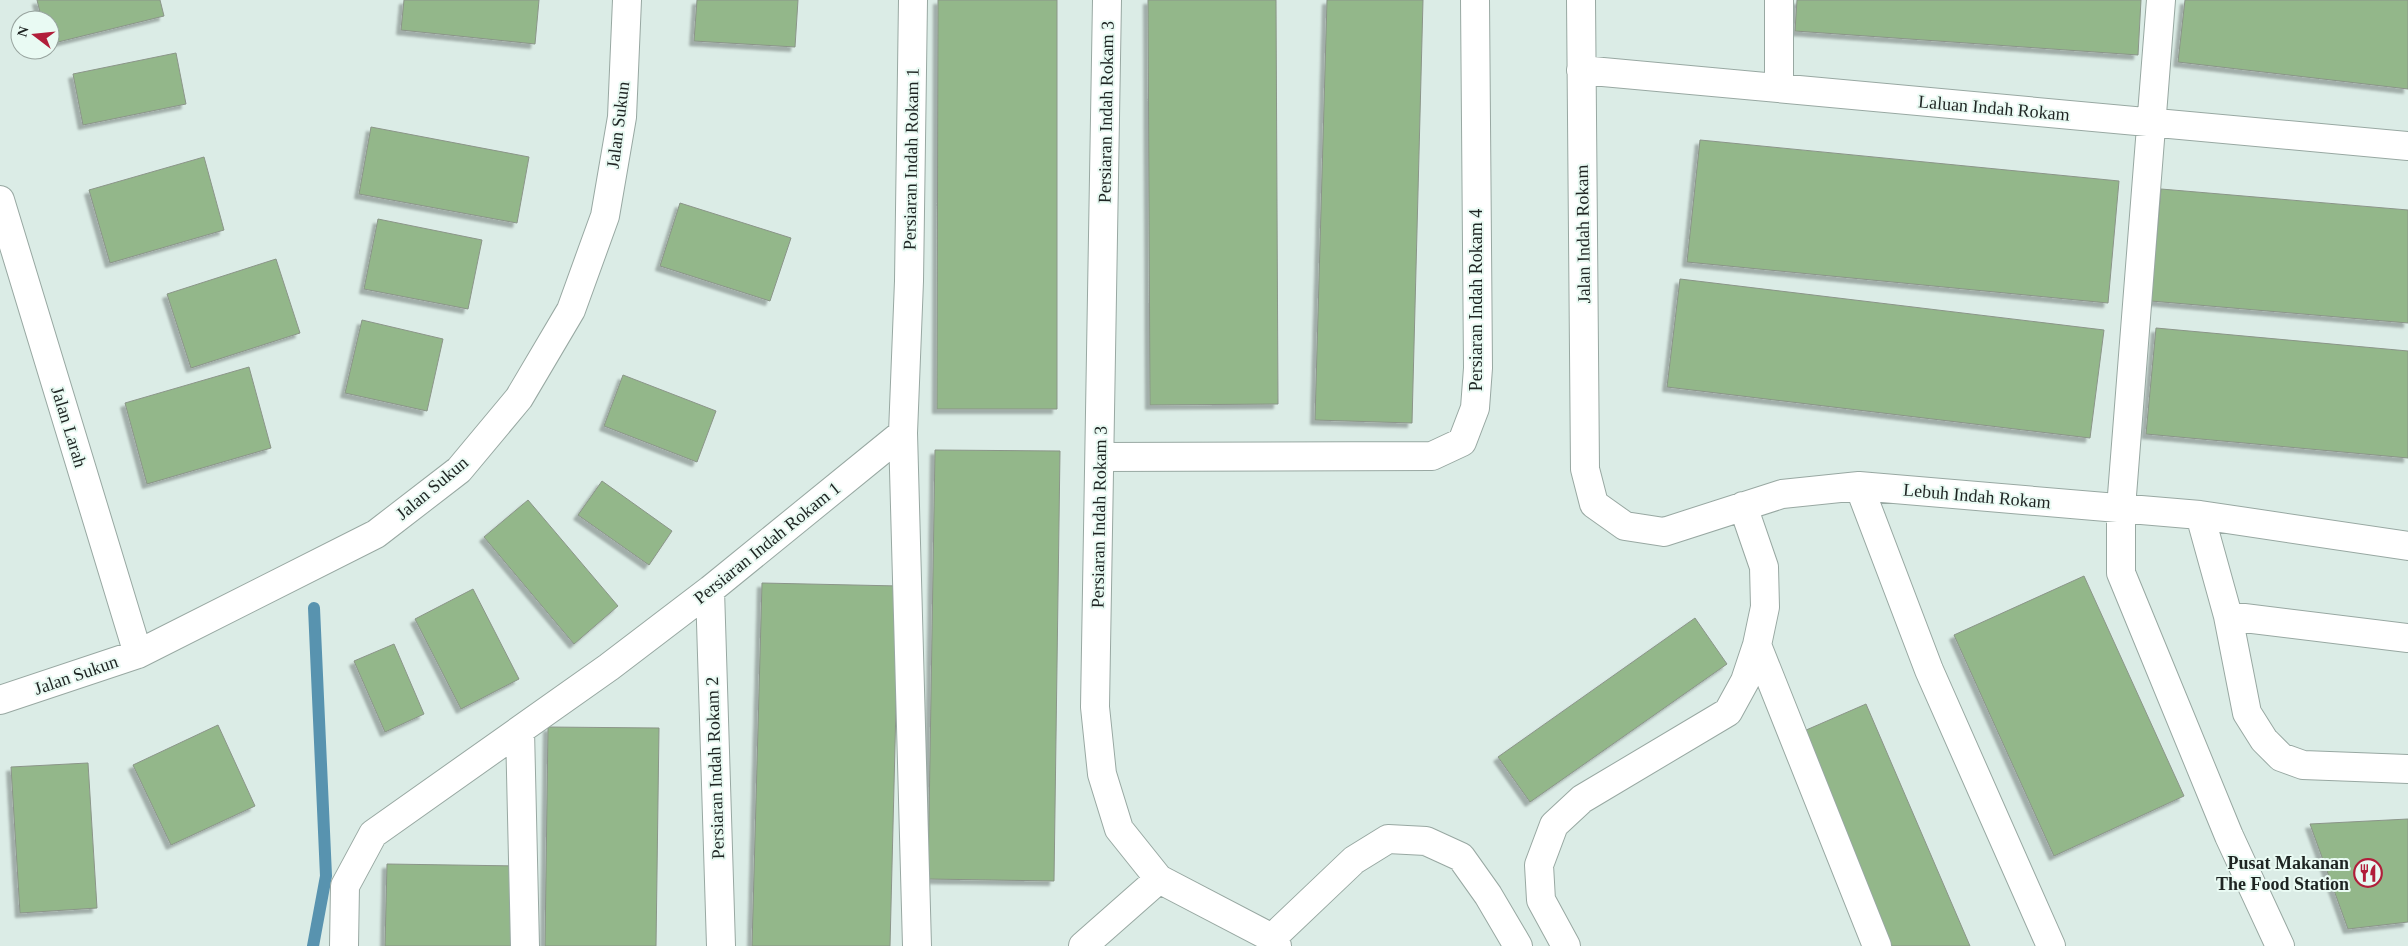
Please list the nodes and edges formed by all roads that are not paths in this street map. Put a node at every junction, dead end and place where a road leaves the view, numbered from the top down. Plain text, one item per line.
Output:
1 (627, 0) edge
2 (912, 0) edge
3 (1107, 0) edge
4 (1475, 0) edge
5 (1581, 0) edge
6 (1779, 0) edge
7 (2161, 0) edge
8 (1581, 70) junction
9 (1779, 88) junction
10 (2152, 122) junction
11 (2408, 146) edge
12 (0, 200) edge
13 (903, 433) junction
14 (1101, 457) junction
15 (1585, 469) joint
16 (1859, 486) junction
17 (1743, 506) junction
18 (2121, 508) junction
19 (2200, 515) junction
20 (2408, 546) edge
21 (710, 590) junction
22 (2228, 616) junction
23 (2408, 638) edge
24 (1757, 645) junction
25 (138, 654) junction
26 (0, 700) edge
27 (520, 730) junction
28 (2408, 769) edge
29 (1159, 880) junction
30 (1275, 942) edge
31 (344, 946) edge
32 (525, 946) edge
33 (721, 946) edge
34 (917, 946) edge
35 (1084, 946) edge
36 (1518, 946) edge
37 (1566, 946) edge
38 (1877, 946) edge
39 (2051, 946) edge
40 (2280, 946) edge

1 - 25 street, Jalan Sukun
2 - 13 street, Persiaran Indah Rokam 1
3 - 14 street, Persiaran Indah Rokam 3
4 - 14 street, Persiaran Indah Rokam 4
5 - 8 street, Jalan Indah Rokam
6 - 9 street
7 - 10 street
8 - 9 street, Laluan Indah Rokam
8 - 15 street, Jalan Indah Rokam
9 - 10 street, Laluan Indah Rokam
10 - 11 street, Laluan Indah Rokam
10 - 18 street
12 - 25 street, Jalan Larah
13 - 21 street, Persiaran Indah Rokam 1
13 - 34 street
14 - 29 street, Persiaran Indah Rokam 3
15 - 17 street, Lebuh Indah Rokam
16 - 17 street, Lebuh Indah Rokam
16 - 18 street, Lebuh Indah Rokam
16 - 39 street
17 - 24 street
18 - 19 street, Lebuh Indah Rokam
18 - 40 street
19 - 20 street, Lebuh Indah Rokam
19 - 22 street
21 - 27 street, Persiaran Indah Rokam 1
21 - 33 street, Persiaran Indah Rokam 2
22 - 23 street
22 - 28 street
24 - 37 street
24 - 38 street
25 - 26 street, Jalan Sukun
27 - 31 street, Persiaran Indah Rokam 1
27 - 32 street
29 - 30 street, Persiaran Indah Rokam 3
29 - 35 street
30 - 36 street

